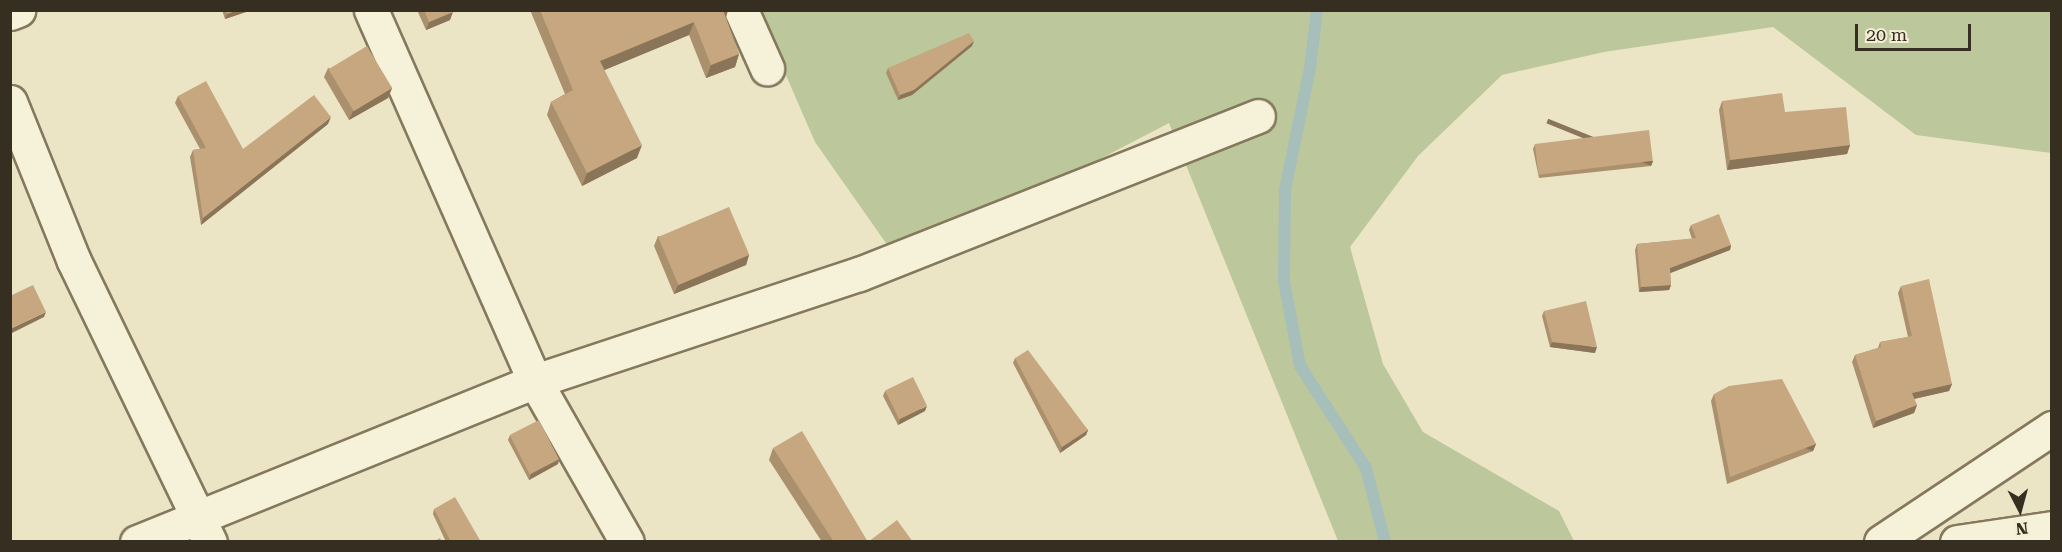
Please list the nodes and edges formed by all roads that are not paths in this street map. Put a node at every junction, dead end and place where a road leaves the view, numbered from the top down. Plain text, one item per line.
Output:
1 (18, 10) edge
2 (371, 10) edge
3 (741, 10) edge
4 (10, 13) edge
5 (767, 68) dead end
6 (10, 102) edge
7 (1258, 116) dead end
8 (535, 381) junction
9 (2052, 428) edge
10 (203, 529) edge
11 (2044, 533) edge
12 (137, 542) edge
13 (627, 542) edge
14 (1881, 542) edge
15 (1957, 542) edge

1 - 4 street
2 - 8 street
3 - 5 street
6 - 10 street
7 - 8 street
8 - 10 street
8 - 13 street
9 - 14 street
10 - 12 street
11 - 15 street

